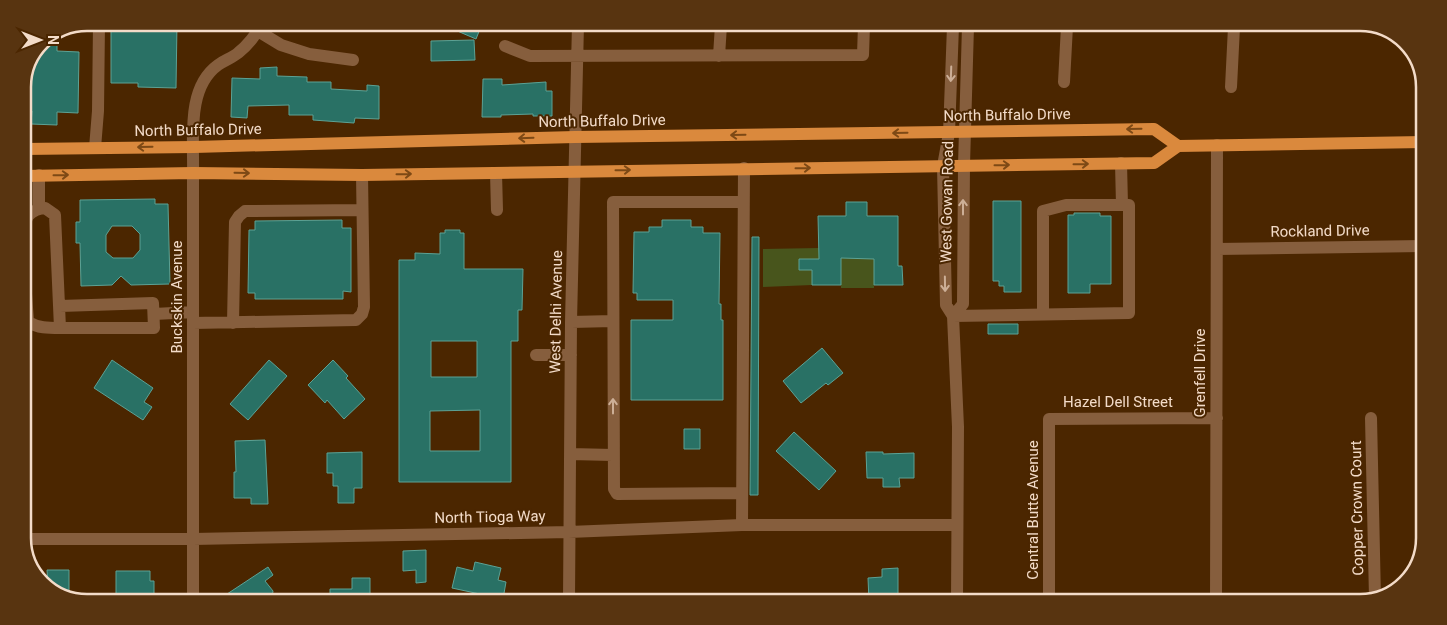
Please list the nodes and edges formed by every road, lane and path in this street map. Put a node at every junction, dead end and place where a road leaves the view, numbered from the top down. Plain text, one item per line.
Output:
1 (99, 31) edge
2 (257, 31) edge
3 (265, 31) edge
4 (578, 31) edge
5 (721, 31) edge
6 (864, 31) edge
7 (953, 31) edge
8 (968, 31) edge
9 (1067, 31) edge
10 (1234, 31) edge
11 (505, 46) dead end
12 (719, 56) junction
13 (577, 57) junction
14 (353, 60) dead end
15 (1064, 82) dead end
16 (1231, 87) dead end
17 (964, 132) junction
18 (949, 133) junction
19 (575, 137) junction
20 (1416, 142) edge
21 (1217, 145) junction
22 (1178, 146) junction
23 (194, 147) junction
24 (95, 148) junction
25 (31, 149) edge
26 (1121, 163) junction
27 (964, 165) junction
28 (943, 166) junction
29 (744, 168) junction
30 (574, 171) junction
31 (193, 173) junction
32 (496, 173) junction
33 (362, 175) junction
34 (31, 176) edge
35 (39, 176) junction
36 (743, 202) junction
37 (1122, 205) junction
38 (39, 208) junction
39 (362, 210) junction
40 (496, 210) dead end
41 (31, 214) edge
42 (1416, 246) edge
43 (1217, 249) junction
44 (60, 306) junction
45 (154, 314) junction
46 (1043, 314) junction
47 (953, 316) junction
48 (194, 318) junction
49 (613, 321) junction
50 (571, 322) junction
51 (233, 323) junction
52 (31, 324) edge
53 (60, 328) junction
54 (536, 355) dead end
55 (571, 355) junction
56 (1217, 418) junction
57 (1371, 418) dead end
58 (1049, 419) joint
59 (570, 454) junction
60 (613, 454) junction
61 (742, 493) junction
62 (742, 526) junction
63 (957, 526) junction
64 (569, 532) junction
65 (193, 538) junction
66 (31, 539) edge
67 (1375, 592) edge
68 (193, 594) edge
69 (568, 594) edge
70 (957, 594) edge
71 (1049, 594) edge
72 (1216, 594) edge

1 - 24 street
2 - 23 street, Buckskin Avenue
3 - 14 street
4 - 13 street, West Delhi Avenue
5 - 12 street
6 - 12 street
7 -> 18 street, West Gowan Road
8 - 17 street, West Gowan Road
9 - 15 street
10 - 16 street
11 - 13 street
12 - 13 street
13 - 19 street, West Delhi Avenue
17 - 18 main road, North Buffalo Drive
22 -> 17 main road, North Buffalo Drive
17 - 27 street, West Gowan Road
18 -> 19 main road, North Buffalo Drive
18 - 28 street, West Gowan Road
19 -> 23 main road, North Buffalo Drive
19 - 30 street, West Delhi Avenue
20 - 21 main road
21 - 22 main road
21 - 43 street, Grenfell Drive
22 - 26 main road
23 -> 24 main road, North Buffalo Drive
23 - 31 street, Buckskin Avenue
24 - 25 main road, North Buffalo Drive
27 -> 26 main road
26 - 37 street
27 - 28 main road
47 -> 27 street, West Gowan Road
29 -> 28 main road
28 -> 47 street, West Gowan Road
30 -> 29 main road
29 - 36 street
30 - 32 main road
30 - 50 street, West Delhi Avenue
31 -> 33 main road
35 -> 31 main road
31 - 48 street, Buckskin Avenue
33 -> 32 main road
32 - 40 street
33 - 39 street
34 - 35 main road
35 - 38 street
36 - 49 street
36 - 61 street
37 - 46 street
37 - 46 street
38 - 41 street
38 - 44 street
39 - 51 street
39 - 51 street
42 - 43 street, Rockland Drive
43 - 56 street, Grenfell Drive
44 - 45 street
44 - 53 street
45 - 48 street
45 - 53 street
46 - 47 street
47 - 63 street, West Gowan Road
48 - 51 street
48 - 65 street, Buckskin Avenue
49 - 50 street
60 -> 49 street
50 - 55 street, West Delhi Avenue
52 - 53 street
54 - 55 street
55 - 59 street, West Delhi Avenue
56 - 58 street, Hazel Dell Street
56 - 72 street, Grenfell Drive
57 - 67 street, Copper Crown Court
58 - 71 street, Central Butte Avenue
59 - 60 street
59 - 64 street, West Delhi Avenue
60 - 61 street
61 - 62 street
62 - 63 street, North Tioga Way
62 - 64 street, North Tioga Way
63 - 70 street, West Gowan Road
64 - 65 street, North Tioga Way
64 - 69 street, West Delhi Avenue
65 - 66 street, North Tioga Way
65 - 68 street, Buckskin Avenue

